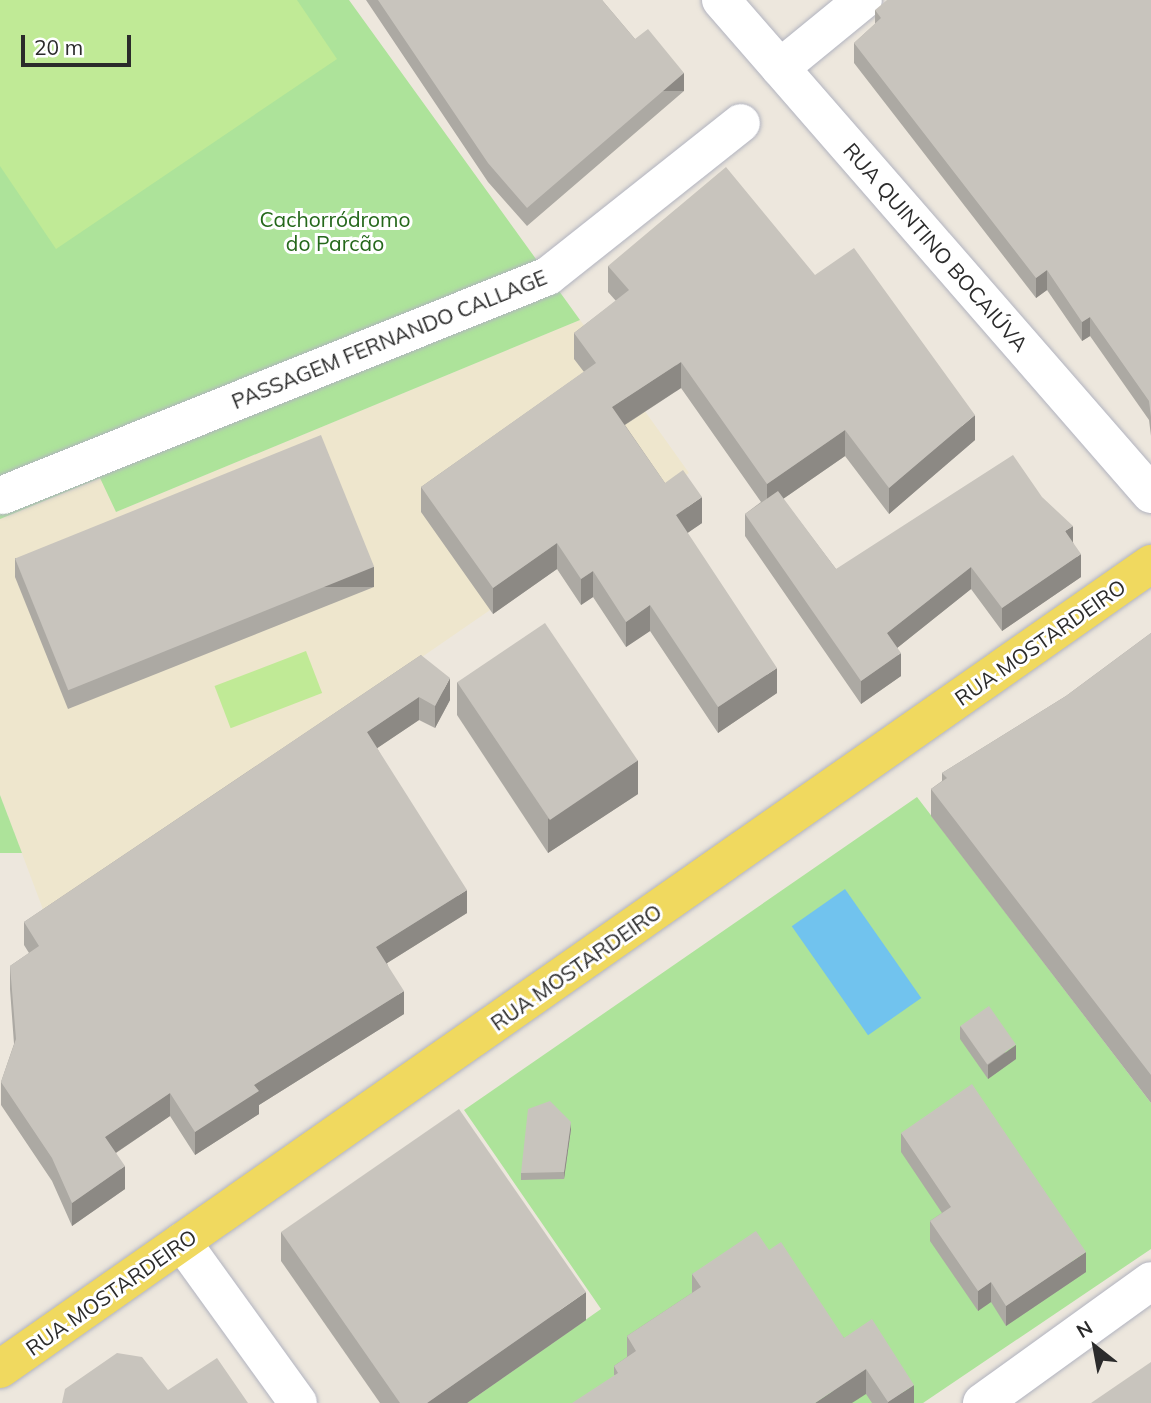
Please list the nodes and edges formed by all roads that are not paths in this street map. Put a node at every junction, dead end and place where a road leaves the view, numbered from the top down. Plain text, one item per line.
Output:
1 (722, 0) edge
2 (863, 0) edge
3 (780, 68) junction
4 (741, 123) dead end
5 (1151, 494) edge
6 (3, 495) dead end
7 (1151, 564) edge
8 (182, 1241) junction
9 (1151, 1282) edge
10 (0, 1370) edge
11 (298, 1403) edge
12 (982, 1403) edge

1 - 3 street, RUA QUINTINO BOCAIÚVA
2 - 3 street
3 - 5 street, RUA QUINTINO BOCAIÚVA
4 - 6 street, PASSAGEM FERNANDO CALLAGE
7 - 8 main road, RUA MOSTARDEIRO
8 - 10 main road, RUA MOSTARDEIRO
8 - 11 street
9 - 12 street

